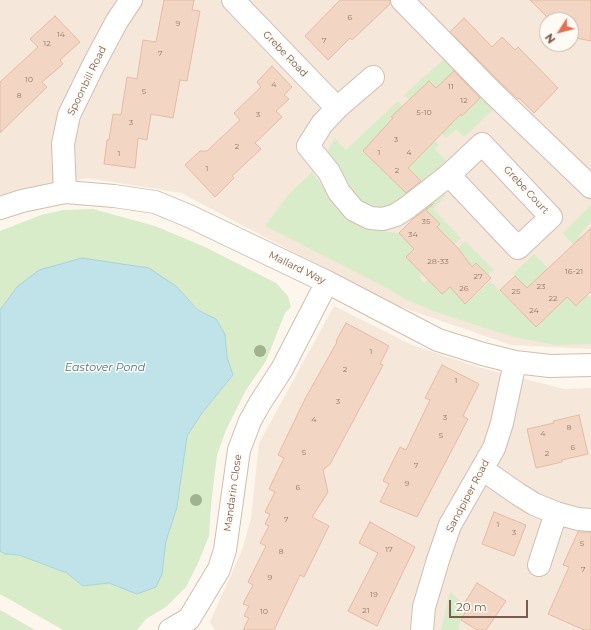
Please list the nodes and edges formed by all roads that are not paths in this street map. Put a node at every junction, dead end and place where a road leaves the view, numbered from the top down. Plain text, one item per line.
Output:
1 (131, 0) edge
2 (234, 0) edge
3 (402, 0) edge
4 (373, 77) dead end
5 (337, 108) junction
6 (449, 175) junction
7 (591, 187) edge
8 (65, 192) junction
9 (0, 208) edge
10 (327, 282) junction
11 (515, 362) junction
12 (591, 365) edge
13 (482, 469) junction
14 (556, 513) junction
15 (591, 520) edge
16 (539, 565) dead end
17 (193, 625) edge
18 (170, 630) edge
19 (422, 630) edge

1 - 8 street, Spoonbill Road
2 - 5 street, Grebe Road
3 - 7 street
4 - 5 street
5 - 6 street, Grebe Court
6 - 6 street, Grebe Court
8 - 9 street, Mallard Way
8 - 10 street, Mallard Way
10 - 11 street, Mallard Way
10 - 17 street, Mandarin Close
11 - 12 street, Mallard Way
11 - 13 street, Sandpiper Road
13 - 14 street
13 - 19 street, Sandpiper Road
14 - 15 street
14 - 16 street
17 - 18 street, Mandarin Close

